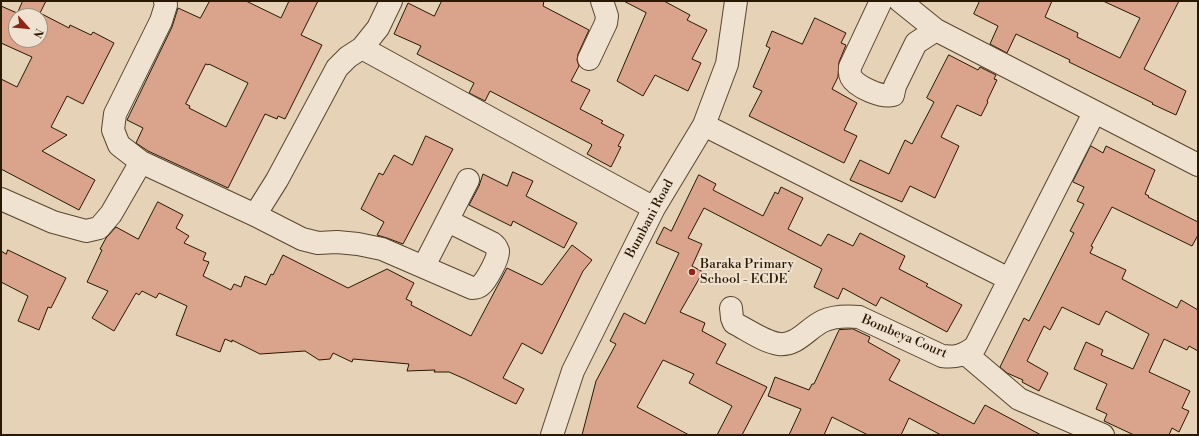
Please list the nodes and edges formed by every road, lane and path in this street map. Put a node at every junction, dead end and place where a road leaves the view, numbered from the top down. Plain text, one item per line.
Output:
1 (165, 1) edge
2 (391, 1) edge
3 (602, 1) edge
4 (736, 1) edge
5 (881, 1) edge
6 (900, 1) edge
7 (936, 30) junction
8 (362, 48) junction
9 (589, 59) dead end
10 (1094, 113) junction
11 (704, 124) junction
12 (142, 162) junction
13 (1198, 164) edge
14 (468, 180) dead end
15 (1, 199) edge
16 (654, 208) junction
17 (255, 215) junction
18 (448, 221) junction
19 (424, 266) junction
20 (1009, 279) junction
21 (731, 308) dead end
22 (966, 354) junction
23 (552, 435) edge
24 (1103, 435) edge

1 - 12 street
2 - 8 street
3 - 9 street
4 - 11 street, Bumbani Road
5 - 7 street
6 - 7 street
7 - 10 street
8 - 16 street
8 - 17 street
10 - 13 street
10 - 20 street, Bombeya Court
11 - 16 street, Bumbani Road
11 - 20 street
12 - 15 street
12 - 17 street
14 - 18 street
16 - 23 street, Bumbani Road
17 - 19 street
18 - 19 street
18 - 19 street
20 - 22 street, Bombeya Court
21 - 22 street, Bombeya Court
22 - 24 street

